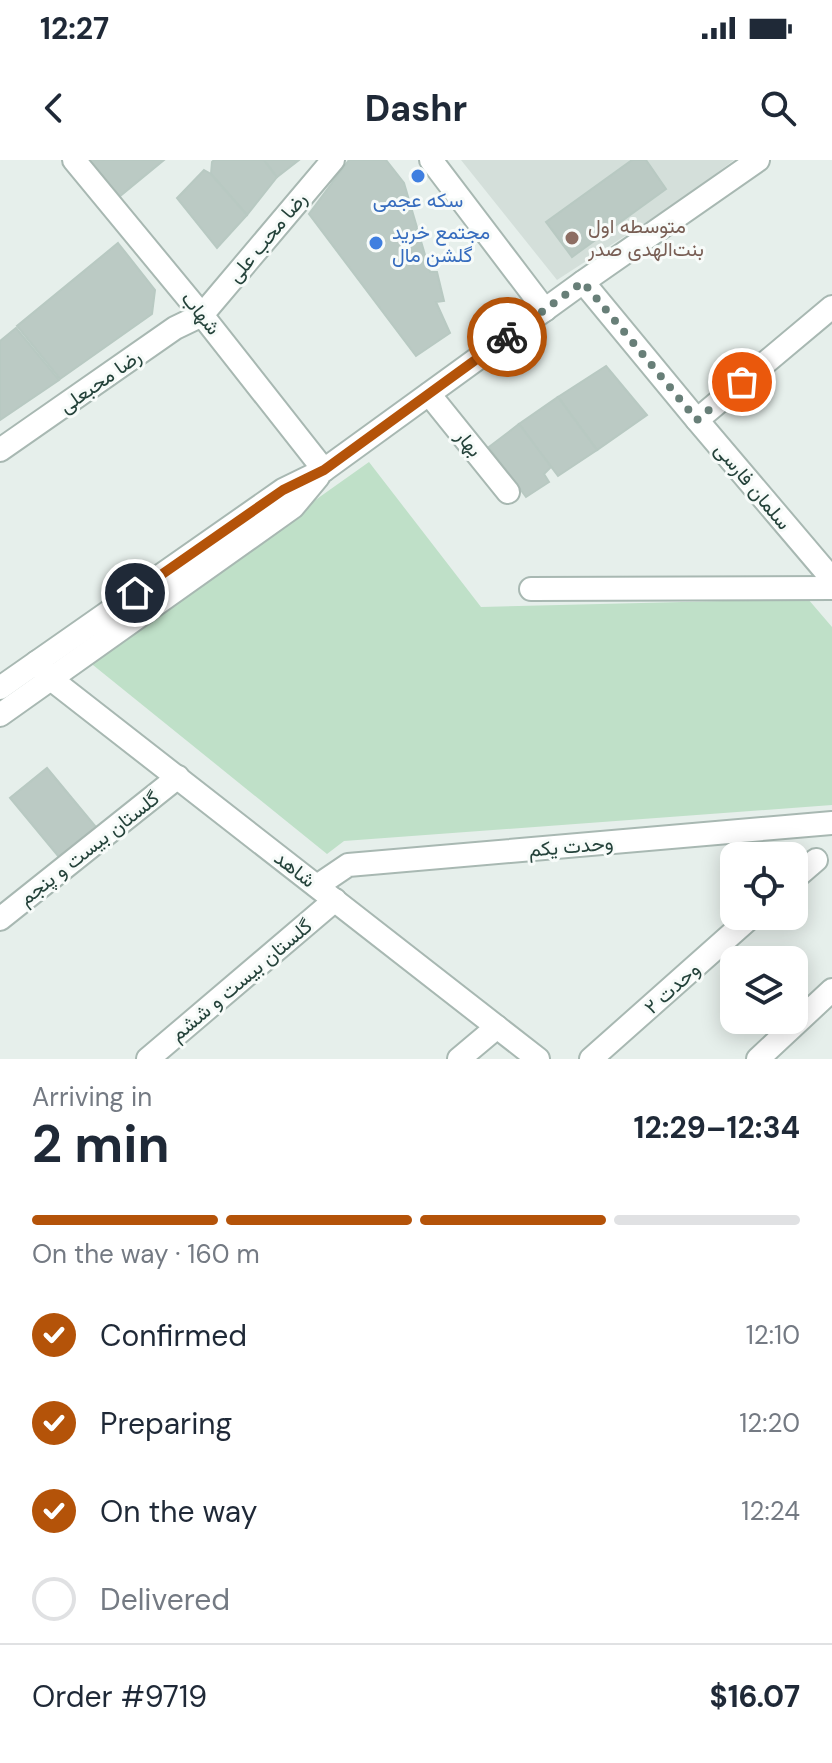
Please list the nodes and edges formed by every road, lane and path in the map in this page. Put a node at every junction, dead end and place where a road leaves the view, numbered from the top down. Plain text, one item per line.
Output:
1 (74, 160) edge
2 (333, 160) edge
3 (431, 160) edge
4 (758, 160) edge
5 (583, 282) junction
6 (832, 307) edge
7 (545, 310) junction
8 (202, 315) junction
9 (429, 394) junction
10 (697, 420) junction
11 (0, 450) edge
12 (324, 470) junction
13 (508, 492) dead end
14 (832, 579) edge
15 (832, 588) edge
16 (531, 589) dead end
17 (44, 670) junction
18 (0, 688) edge
19 (1, 711) edge
20 (178, 777) junction
21 (832, 823) edge
22 (816, 860) dead end
23 (808, 867) edge
24 (326, 893) junction
25 (0, 919) edge
26 (736, 930) edge
27 (832, 990) edge
28 (497, 1027) junction
29 (148, 1059) edge
30 (459, 1059) edge
31 (538, 1059) edge
32 (591, 1059) edge
33 (758, 1059) edge

1 - 8 street, شهاب
2 - 8 street, رضا محب علی
3 - 7 street
4 - 5 street
5 - 7 street
5 - 10 street, سلمان فارسی
6 - 10 street
7 - 9 street
8 - 11 street, رضا محبعلی
8 - 12 street, شهاب
9 - 12 street
9 - 13 street, بهار
10 - 14 street, سلمان فارسی
12 - 17 street
15 - 16 street
17 - 18 street
17 - 19 street
17 - 20 street, شاهد
20 - 24 street, شاهد
20 - 25 street, گلستان بیست و پنجم
21 - 24 street, وحدت یکم
22 - 23 street
24 - 28 street, شاهد
24 - 29 street, گلستان بیست و ششم
26 - 32 street, وحدت ۲
27 - 33 street
28 - 30 street
28 - 31 street, شاهد

